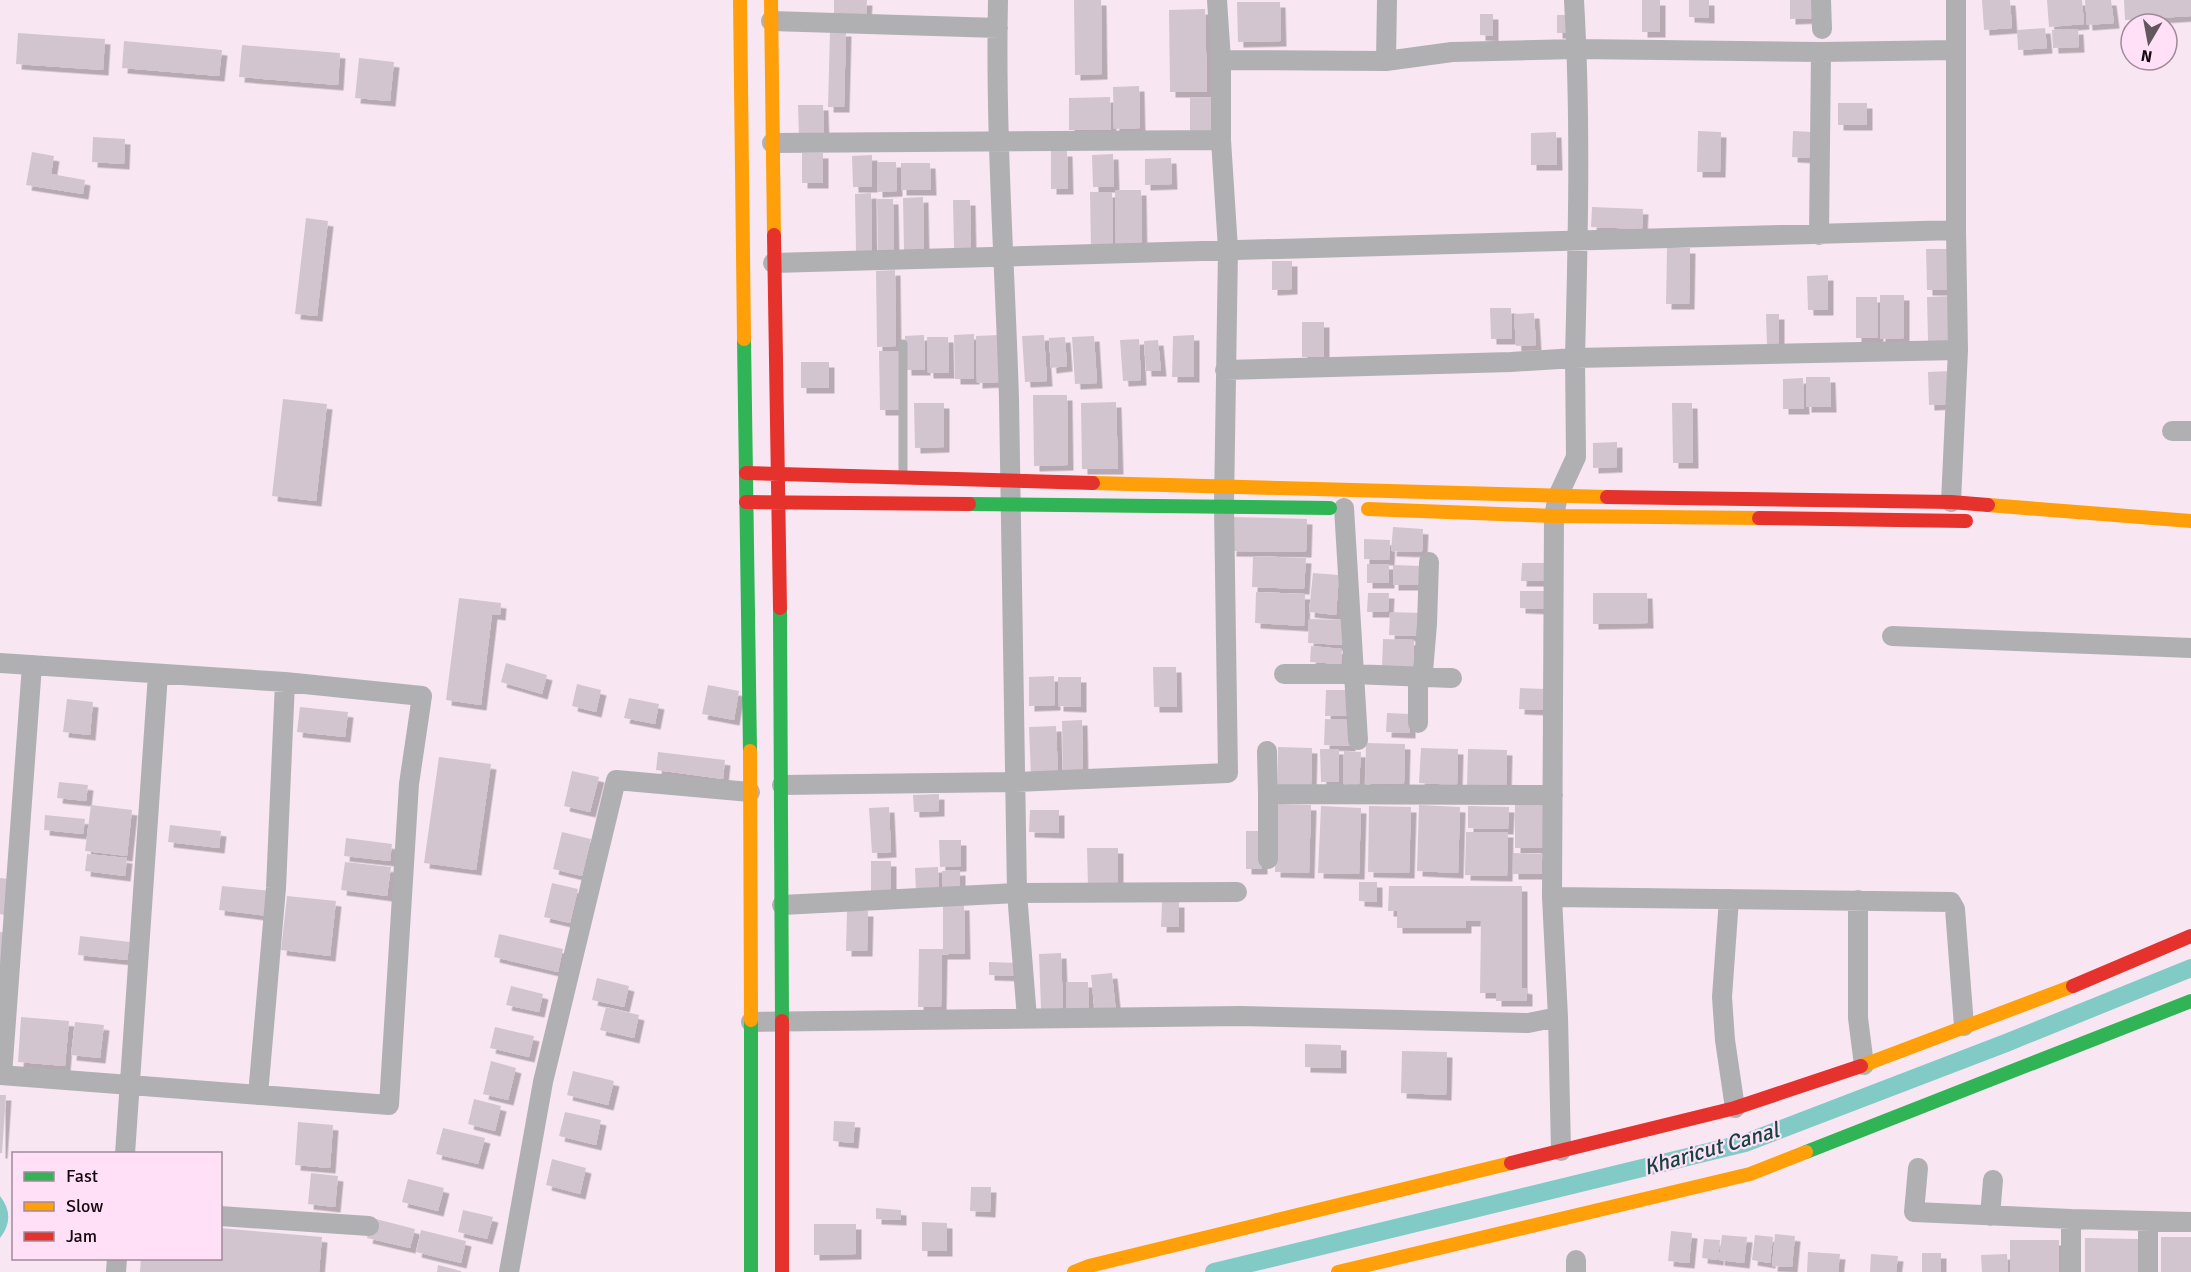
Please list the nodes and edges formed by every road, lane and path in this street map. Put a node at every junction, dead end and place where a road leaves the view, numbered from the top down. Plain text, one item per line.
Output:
1 (740, 0) edge
2 (771, 0) edge
3 (998, 0) edge
4 (1217, 0) edge
5 (1387, 0) edge
6 (1574, 0) edge
7 (1821, 0) edge
8 (1956, 0) edge
9 (771, 21) junction
10 (998, 28) junction
11 (1822, 29) dead end
12 (1577, 50) junction
13 (1956, 50) junction
14 (1821, 52) junction
15 (1221, 60) junction
16 (1386, 61) junction
17 (1221, 140) junction
18 (999, 141) junction
19 (772, 143) junction
20 (1956, 230) junction
21 (1819, 235) junction
22 (1578, 240) junction
23 (1228, 249) junction
24 (1005, 256) junction
25 (773, 263) junction
26 (903, 344) dead end
27 (1958, 350) junction
28 (1575, 358) junction
29 (1225, 370) junction
30 (746, 473) junction
31 (778, 474) junction
32 (903, 478) junction
33 (1011, 481) junction
34 (1224, 496) junction
35 (1558, 496) junction
36 (746, 502) junction
37 (778, 502) junction
38 (1951, 502) junction
39 (1011, 504) junction
40 (1344, 508) junction
41 (1554, 516) junction
42 (2191, 521) edge
43 (1983, 523) dead end
44 (1429, 562) dead end
45 (1892, 636) dead end
46 (2191, 648) edge
47 (0, 663) edge
48 (32, 665) junction
49 (158, 674) junction
50 (1284, 674) dead end
51 (1353, 674) junction
52 (1421, 676) junction
53 (1452, 678) dead end
54 (285, 682) junction
55 (1418, 723) dead end
56 (1358, 740) dead end
57 (1267, 751) dead end
58 (1014, 782) junction
59 (782, 785) junction
60 (750, 792) junction
61 (1268, 794) junction
62 (1553, 795) junction
63 (1268, 859) dead end
64 (1237, 892) dead end
65 (1017, 893) junction
66 (1552, 897) junction
67 (1729, 899) junction
68 (1858, 900) junction
69 (782, 905) junction
70 (2191, 936) edge
71 (2191, 1001) edge
72 (1558, 1017) junction
73 (1027, 1018) junction
74 (782, 1021) junction
75 (751, 1022) junction
76 (1964, 1026) junction
77 (1864, 1065) junction
78 (1, 1075) edge
79 (130, 1084) junction
80 (258, 1095) junction
81 (1735, 1108) junction
82 (1561, 1151) junction
83 (125, 1152) edge
84 (1918, 1168) dead end
85 (1993, 1180) dead end
86 (222, 1216) edge
87 (1990, 1216) junction
88 (2070, 1219) junction
89 (2148, 1221) junction
90 (2191, 1222) edge
91 (369, 1226) dead end
92 (509, 1272) edge
93 (751, 1272) edge
94 (782, 1272) edge
95 (1074, 1272) edge
96 (1338, 1272) edge
97 (2071, 1272) edge
98 (2148, 1272) edge

1 - 30 street
2 - 9 street
3 - 10 street
4 - 15 street
5 - 16 street
6 - 12 street
7 - 11 street
8 - 13 street
9 - 10 street
9 - 19 street
10 - 18 street
12 - 14 street
12 - 16 street
12 - 22 street
13 - 14 street
13 - 20 street
14 - 21 street
15 - 16 street
15 - 17 street
17 - 18 street
17 - 23 street
18 - 19 street
18 - 24 street
19 - 25 street
20 - 21 street
20 - 27 street
21 - 22 street
22 - 23 street
22 - 28 street
23 - 24 street
23 - 29 street
24 - 25 street
24 - 33 street
25 - 31 street
26 - 32 lane
27 - 28 street
27 - 38 street
28 - 29 street
28 - 35 street
29 - 34 street
30 - 31 street
30 - 36 street
31 - 32 street
31 - 37 street
32 - 33 street
33 - 34 street
33 - 39 street
34 - 35 street
34 - 39 street
34 - 40 street
34 - 58 street
35 - 38 street
35 - 41 street
36 - 37 street
36 - 60 street
37 - 39 street
37 - 59 street
38 - 42 street
39 - 58 street
40 - 41 street
40 - 51 street
41 - 43 street
41 - 62 street
44 - 52 street
45 - 46 street
47 - 48 street
48 - 49 street
48 - 78 street
49 - 54 street
49 - 79 street
50 - 51 street
51 - 52 street
51 - 56 street
52 - 53 street
52 - 55 street
54 - 80 street
54 - 80 street
57 - 61 street
58 - 59 street
58 - 65 street
59 - 69 street
60 - 75 street
60 - 92 street
61 - 62 street
61 - 63 street
62 - 66 street
64 - 65 street
65 - 69 street
65 - 73 street
66 - 67 street
66 - 72 street
67 - 68 street
67 - 81 street
68 - 76 street
68 - 77 street
69 - 74 street
70 - 76 street
71 - 96 street
72 - 73 street
72 - 82 street
73 - 74 street
74 - 75 street
74 - 94 street
75 - 93 street
76 - 77 street
77 - 81 street
78 - 79 street
79 - 80 street
79 - 83 street
81 - 82 street
82 - 95 street
84 - 87 street
85 - 87 street
86 - 91 street
87 - 88 street
88 - 89 street
88 - 97 street
89 - 90 street
89 - 98 street

